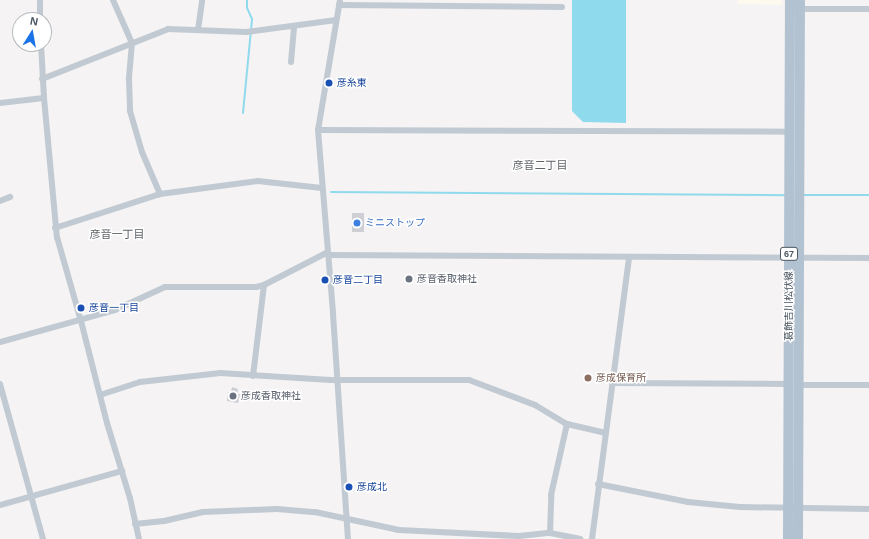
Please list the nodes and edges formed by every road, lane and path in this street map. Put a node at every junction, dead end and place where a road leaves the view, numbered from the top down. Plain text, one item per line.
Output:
1 (40, 0) edge
2 (113, 0) edge
3 (202, 0) edge
4 (790, 0) edge
5 (339, 3) edge
6 (800, 5) edge
7 (562, 7) dead end
8 (869, 9) edge
9 (40, 12) edge
10 (336, 20) junction
11 (294, 26) junction
12 (198, 30) junction
13 (132, 43) junction
14 (41, 52) edge
15 (291, 62) dead end
16 (42, 79) junction
17 (44, 98) junction
18 (0, 104) edge
19 (318, 130) junction
20 (790, 132) junction
21 (322, 188) junction
22 (160, 194) junction
23 (10, 197) dead end
24 (0, 201) edge
25 (55, 228) junction
26 (328, 253) junction
27 (630, 257) junction
28 (794, 257) junction
29 (869, 258) edge
30 (264, 285) junction
31 (81, 321) junction
32 (0, 342) edge
33 (253, 376) junction
34 (337, 380) junction
35 (0, 384) edge
36 (612, 384) junction
37 (793, 384) junction
38 (869, 385) edge
39 (100, 395) junction
40 (567, 424) junction
41 (606, 433) junction
42 (122, 471) junction
43 (598, 484) junction
44 (31, 495) junction
45 (0, 505) edge
46 (788, 508) junction
47 (798, 508) junction
48 (869, 509) edge
49 (346, 518) junction
50 (135, 524) junction
51 (550, 533) junction
52 (43, 539) edge
53 (139, 539) edge
54 (348, 539) edge
55 (580, 539) edge
56 (592, 539) edge
57 (788, 539) edge
58 (798, 539) edge

1 - 9 street
2 - 13 street
3 - 12 street
4 - 20 main road, 葛飾吉川松伏線 / 67
5 - 7 street
5 - 10 street
6 - 8 street
6 - 28 main road, 葛飾吉川松伏線 / 67
10 - 11 street
10 - 19 street
11 - 12 street
11 - 15 street
12 - 13 street
13 - 16 street
13 - 22 street
14 - 16 street
16 - 17 street
17 - 18 street
17 - 25 street
19 - 20 street
19 - 21 street
20 - 28 main road, 葛飾吉川松伏線 / 67
21 - 22 street
21 - 26 street
22 - 25 street
23 - 24 street
25 - 31 street
26 - 27 street
26 - 30 street
26 - 34 street
27 - 28 street
27 - 36 street
28 - 29 street
28 - 37 main road, 葛飾吉川松伏線 / 67
30 - 31 street
30 - 33 street
31 - 32 street
31 - 39 street
33 - 34 street
33 - 39 street
34 - 40 street
34 - 49 street
35 - 44 street
36 - 37 street
36 - 41 street
37 - 38 street
37 - 46 main road, 葛飾吉川松伏線 / 67
37 - 47 main road, 葛飾吉川松伏線 / 67
39 - 42 street
40 - 41 street
40 - 51 street
41 - 43 street
42 - 44 street
42 - 50 street
43 - 46 street
43 - 56 street
44 - 45 street
44 - 52 street
46 - 47 street
46 - 57 main road, 葛飾吉川松伏線 / 67
47 - 48 street
47 - 58 main road, 葛飾吉川松伏線 / 67
49 - 50 street
49 - 51 street
49 - 54 street
50 - 53 street
51 - 55 street

